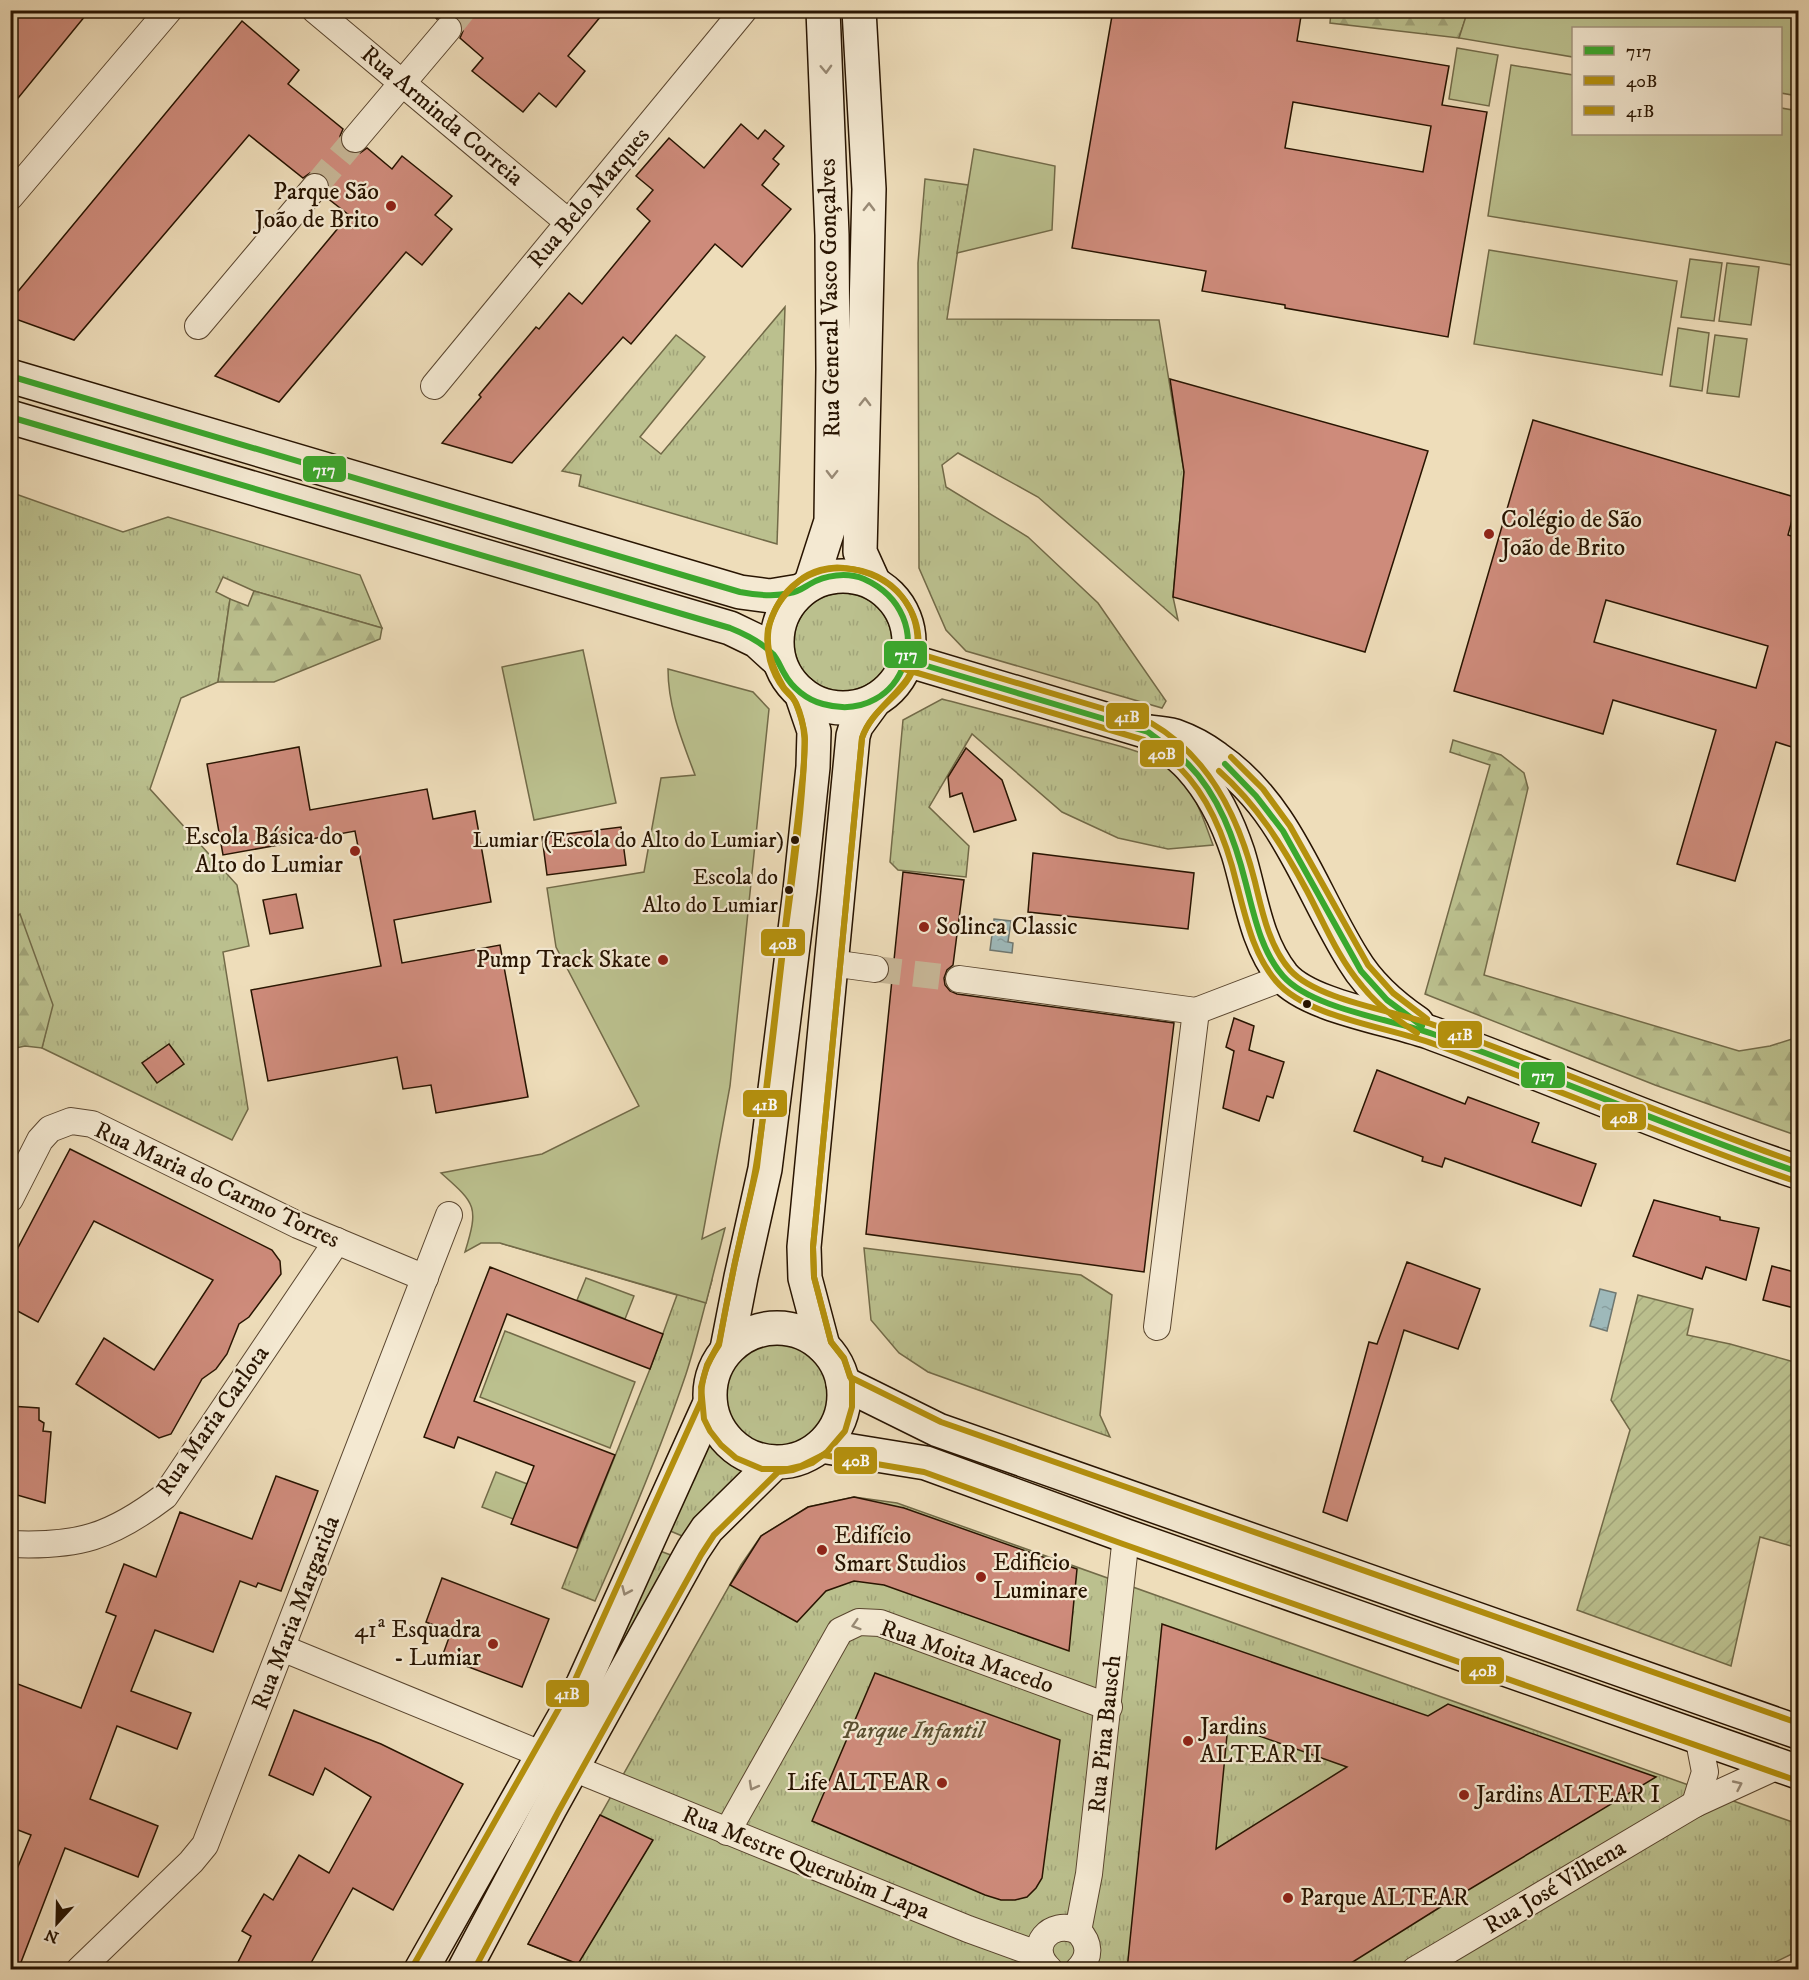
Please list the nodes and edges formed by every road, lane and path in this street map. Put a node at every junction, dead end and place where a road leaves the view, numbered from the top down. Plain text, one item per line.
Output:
1 (169, 10) edge
2 (315, 10) edge
3 (744, 10) edge
4 (824, 10) edge
5 (859, 10) edge
6 (448, 29) tunnel mouth
7 (402, 83) junction
8 (355, 139) tunnel mouth
9 (315, 187) tunnel mouth
10 (10, 197) edge
11 (568, 222) junction
12 (198, 326) dead end
13 (10, 376) edge
14 (434, 386) dead end
15 (10, 417) edge
16 (874, 583) junction
17 (805, 587) junction
18 (907, 660) junction
19 (779, 662) junction
20 (801, 693) junction
21 (875, 700) junction
22 (1148, 732) junction
23 (831, 963) junction
24 (875, 969) tunnel mouth
25 (1285, 977) junction
26 (959, 980) tunnel mouth
27 (1196, 1011) junction
28 (1431, 1032) junction
29 (18, 1164) edge
30 (1798, 1172) edge
31 (10, 1199) edge
32 (449, 1215) dead end
33 (337, 1241) junction
34 (425, 1278) junction
35 (1157, 1327) dead end
36 (823, 1346) junction
37 (727, 1349) junction
38 (843, 1383) junction
39 (710, 1403) junction
40 (821, 1446) junction
41 (774, 1462) junction
42 (1126, 1536) junction
43 (10, 1544) edge
44 (282, 1648) junction
45 (1109, 1707) junction
46 (1798, 1732) edge
47 (1698, 1736) junction
48 (543, 1755) junction
49 (573, 1768) junction
50 (1789, 1768) edge
51 (1695, 1804) junction
52 (727, 1832) junction
53 (1078, 1931) junction
54 (1044, 1962) edge
55 (471, 1968) edge
56 (79, 1970) edge
57 (421, 1970) edge
58 (1078, 1970) edge
59 (1415, 1970) edge

1 - 10 street
2 - 7 street, Rua Arminda Correia
3 - 11 street, Rua Belo Marques
4 -> 17 street, Rua General Vasco Gonçalves
16 -> 5 street, Rua General Vasco Gonçalves
6 - 7 street
7 - 8 street
7 - 11 street, Rua Arminda Correia
9 - 12 street
11 - 14 street, Rua Belo Marques
13 - 17 street
15 - 19 street
16 - 17 street
16 - 18 street
17 - 19 street
18 - 21 street
18 - 22 street
19 - 20 street
20 - 21 street
20 - 37 street
21 - 23 street
22 - 25 street
22 - 28 street
23 - 24 street
23 - 36 street
25 - 27 street
25 - 28 street
26 - 27 street
27 - 35 street
28 - 30 street
29 - 31 street, Rua Maria do Carmo Torres
29 - 33 street, Rua Maria do Carmo Torres
32 - 34 street, Rua Maria Margarida
33 - 34 street, Rua Maria do Carmo Torres
33 - 43 street, Rua Maria Carlota
34 - 44 street, Rua Maria Margarida
36 - 37 street
36 - 38 street
37 - 39 street
38 - 40 street
38 - 46 street
39 - 41 street
39 -> 48 street
40 - 41 street
40 - 42 street
41 - 49 street
42 - 45 street, Rua Pina Bausch
42 - 47 street
44 - 48 street
44 - 56 street, Rua Maria Margarida
45 -> 52 street, Rua Moita Macedo
45 - 53 street, Rua Pina Bausch
47 - 50 street
47 - 51 street
48 - 57 street
49 - 52 street, Rua Mestre Querubim Lapa
49 - 55 street
51 -> 50 street, Rua José Vilhena
51 - 59 street, Rua José Vilhena
52 - 54 street, Rua Mestre Querubim Lapa
53 - 54 street
53 - 58 street

